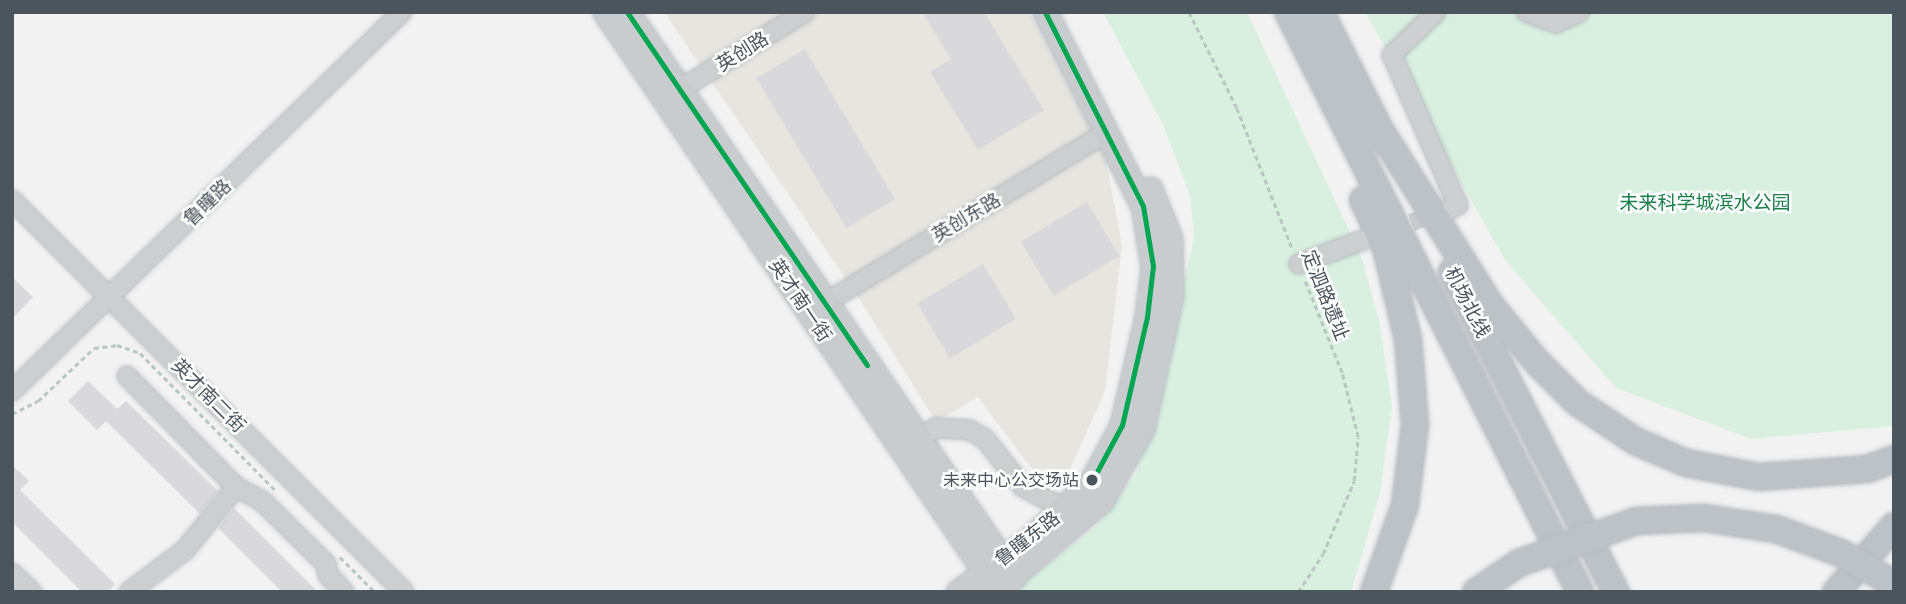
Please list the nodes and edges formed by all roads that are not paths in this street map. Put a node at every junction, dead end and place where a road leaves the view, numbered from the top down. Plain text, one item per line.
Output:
1 (402, 12) edge
2 (605, 12) edge
3 (627, 12) edge
4 (805, 12) edge
5 (1045, 12) edge
6 (1059, 12) edge
7 (1280, 12) edge
8 (1288, 12) edge
9 (1320, 12) edge
10 (1436, 12) edge
11 (1526, 12) edge
12 (1580, 12) edge
13 (679, 90) junction
14 (1380, 130) junction
15 (1107, 132) junction
16 (12, 200) edge
17 (1450, 209) dead end
18 (1374, 244) junction
19 (1298, 264) road end
20 (110, 296) junction
21 (825, 303) junction
22 (127, 376) dead end
23 (12, 391) edge
24 (918, 440) junction
25 (1894, 459) edge
26 (236, 487) junction
27 (1065, 509) junction
28 (1894, 526) edge
29 (1894, 571) edge
30 (12, 573) edge
31 (998, 577) edge
32 (1611, 583) edge
33 (1894, 584) edge
34 (1574, 591) edge
35 (32, 592) edge
36 (129, 592) edge
37 (344, 592) edge
38 (404, 592) edge
39 (958, 592) edge
40 (1374, 592) edge
41 (1476, 592) edge
42 (1836, 592) edge
43 (1875, 592) edge

1 - 20 street, 鲁瞳路
2 - 31 main road, 英才南一街
3 - 13 main road, 英才南一街
4 - 13 street, 英创路
5 - 15 main road, 鲁瞳东路
6 - 31 main road, 鲁瞳东路
7 - 18 highway
8 - 34 highway, 机场北线
9 - 14 highway, 机场北线
10 - 17 street
11 - 12 street
13 - 21 main road, 英才南一街
14 - 25 highway
14 - 32 highway, 机场北线
15 - 21 street, 英创东路
15 - 27 main road, 鲁瞳东路
16 - 20 street, 英才南二街
18 - 19 street
18 - 34 highway
18 - 40 highway
20 - 23 street, 鲁瞳路
20 - 38 street, 英才南二街
21 - 24 main road, 英才南一街
22 - 26 street
24 - 27 street
24 - 31 main road, 英才南一街
26 - 36 street
26 - 37 street
27 - 31 main road, 鲁瞳东路
28 - 42 highway
29 - 43 highway
30 - 35 street
31 - 39 main road, 鲁瞳东路
33 - 41 highway, bridge

